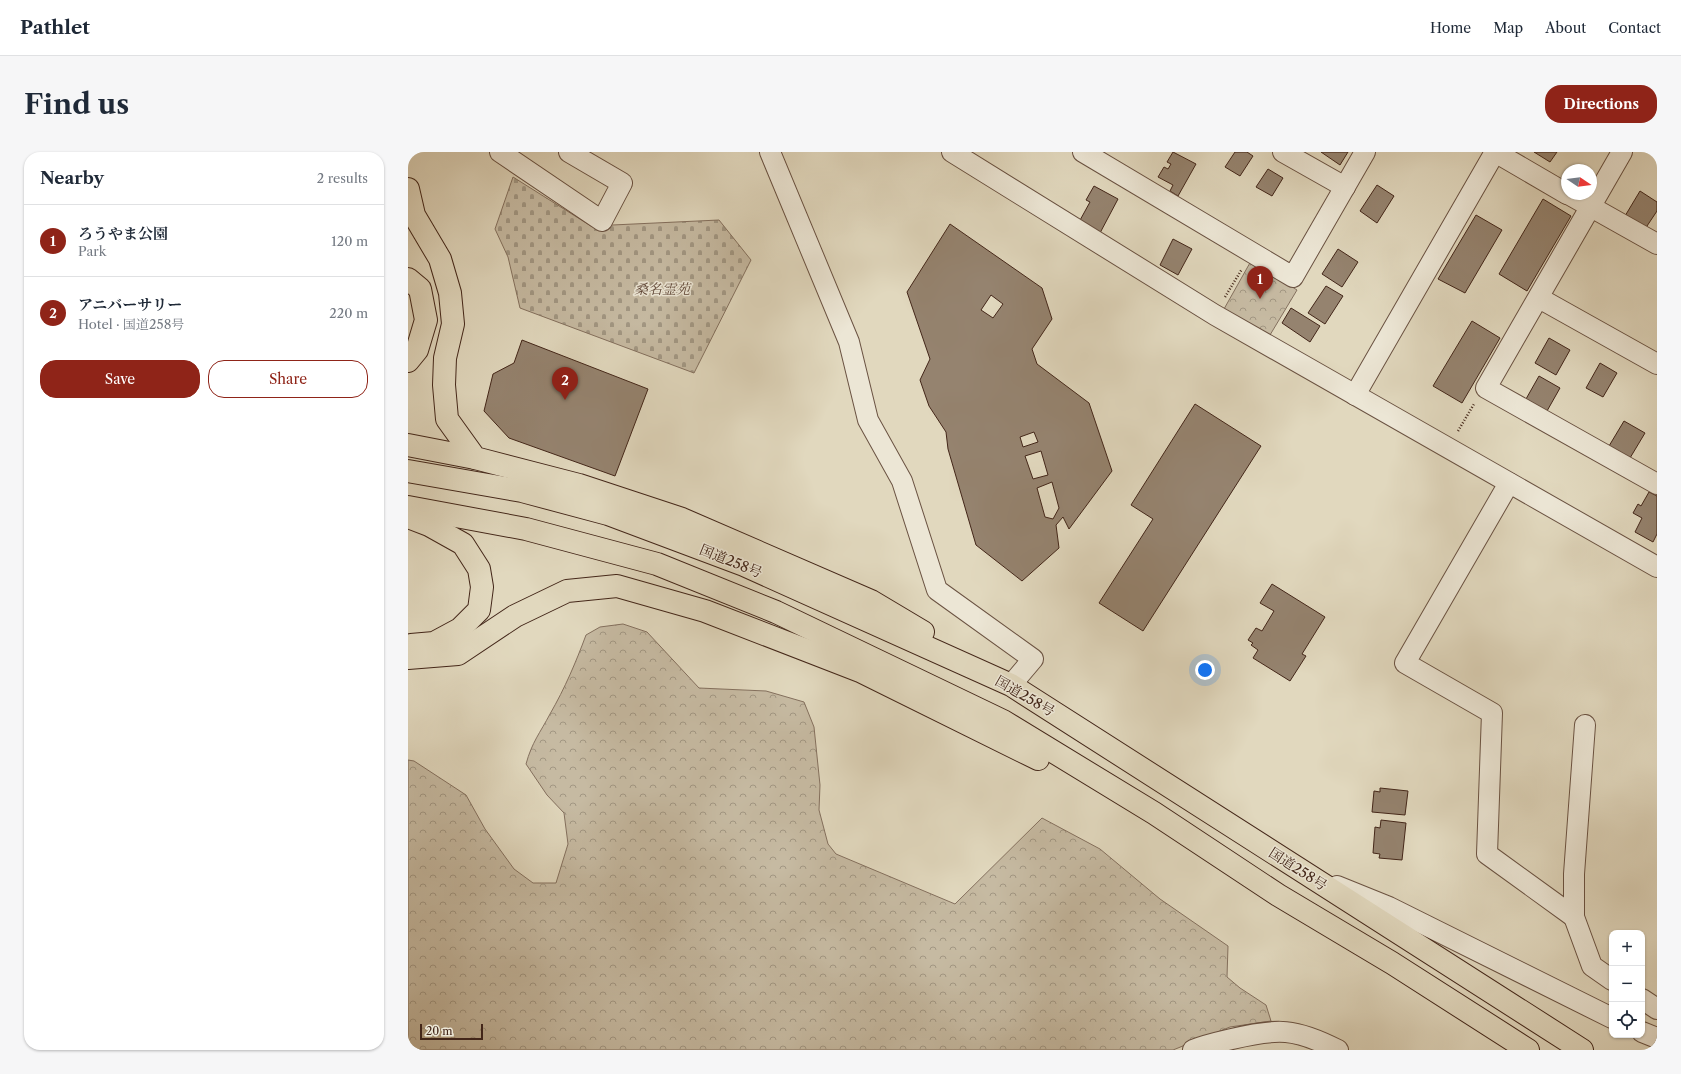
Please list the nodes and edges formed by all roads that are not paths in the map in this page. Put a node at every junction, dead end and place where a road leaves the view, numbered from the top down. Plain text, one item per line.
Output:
1 (500, 152) edge
2 (569, 152) edge
3 (770, 152) edge
4 (952, 152) edge
5 (1083, 152) edge
6 (1283, 152) edge
7 (1365, 152) edge
8 (1495, 152) edge
9 (1622, 152) edge
10 (1345, 187) junction
11 (408, 189) edge
12 (1561, 190) edge
13 (1578, 200) edge
14 (1590, 207) junction
15 (1657, 244) edge
16 (408, 279) edge
17 (1539, 298) junction
18 (408, 361) edge
19 (1657, 364) edge
20 (1355, 395) junction
21 (408, 445) edge
22 (475, 458) junction
23 (408, 471) edge
24 (1509, 483) junction
25 (1657, 484) edge
26 (408, 506) edge
27 (408, 517) edge
28 (1657, 567) edge
29 (408, 646) edge
30 (408, 658) edge
31 (1011, 685) junction
32 (1585, 725) dead end
33 (1303, 872) junction
34 (1278, 895) junction
35 (1574, 917) junction
36 (1609, 978) edge
37 (1645, 1001) edge
38 (1657, 1009) edge
39 (1609, 1017) edge
40 (1645, 1033) edge
41 (1657, 1038) edge
42 (1193, 1050) edge
43 (1338, 1050) edge
44 (1528, 1050) edge
45 (1582, 1050) edge

1 - 2 street
3 - 31 street
4 - 20 street
5 - 10 street
6 - 10 street
7 - 10 street
8 - 12 street
8 - 20 street
9 - 14 street
11 - 22 highway
13 - 14 street
14 - 15 street
14 - 17 street
16 - 18 highway
17 - 19 street
17 - 25 street
20 - 24 street
21 - 22 highway
22 - 31 highway
23 - 31 highway, 国道258号
24 - 28 street
24 - 35 street
26 - 34 highway
27 - 29 highway
30 - 34 highway
31 - 33 highway, 国道258号
32 - 35 street
33 - 39 street
33 - 45 highway, 国道258号
34 - 44 highway
35 - 36 street
37 - 38 street
40 - 41 street
42 - 43 street

